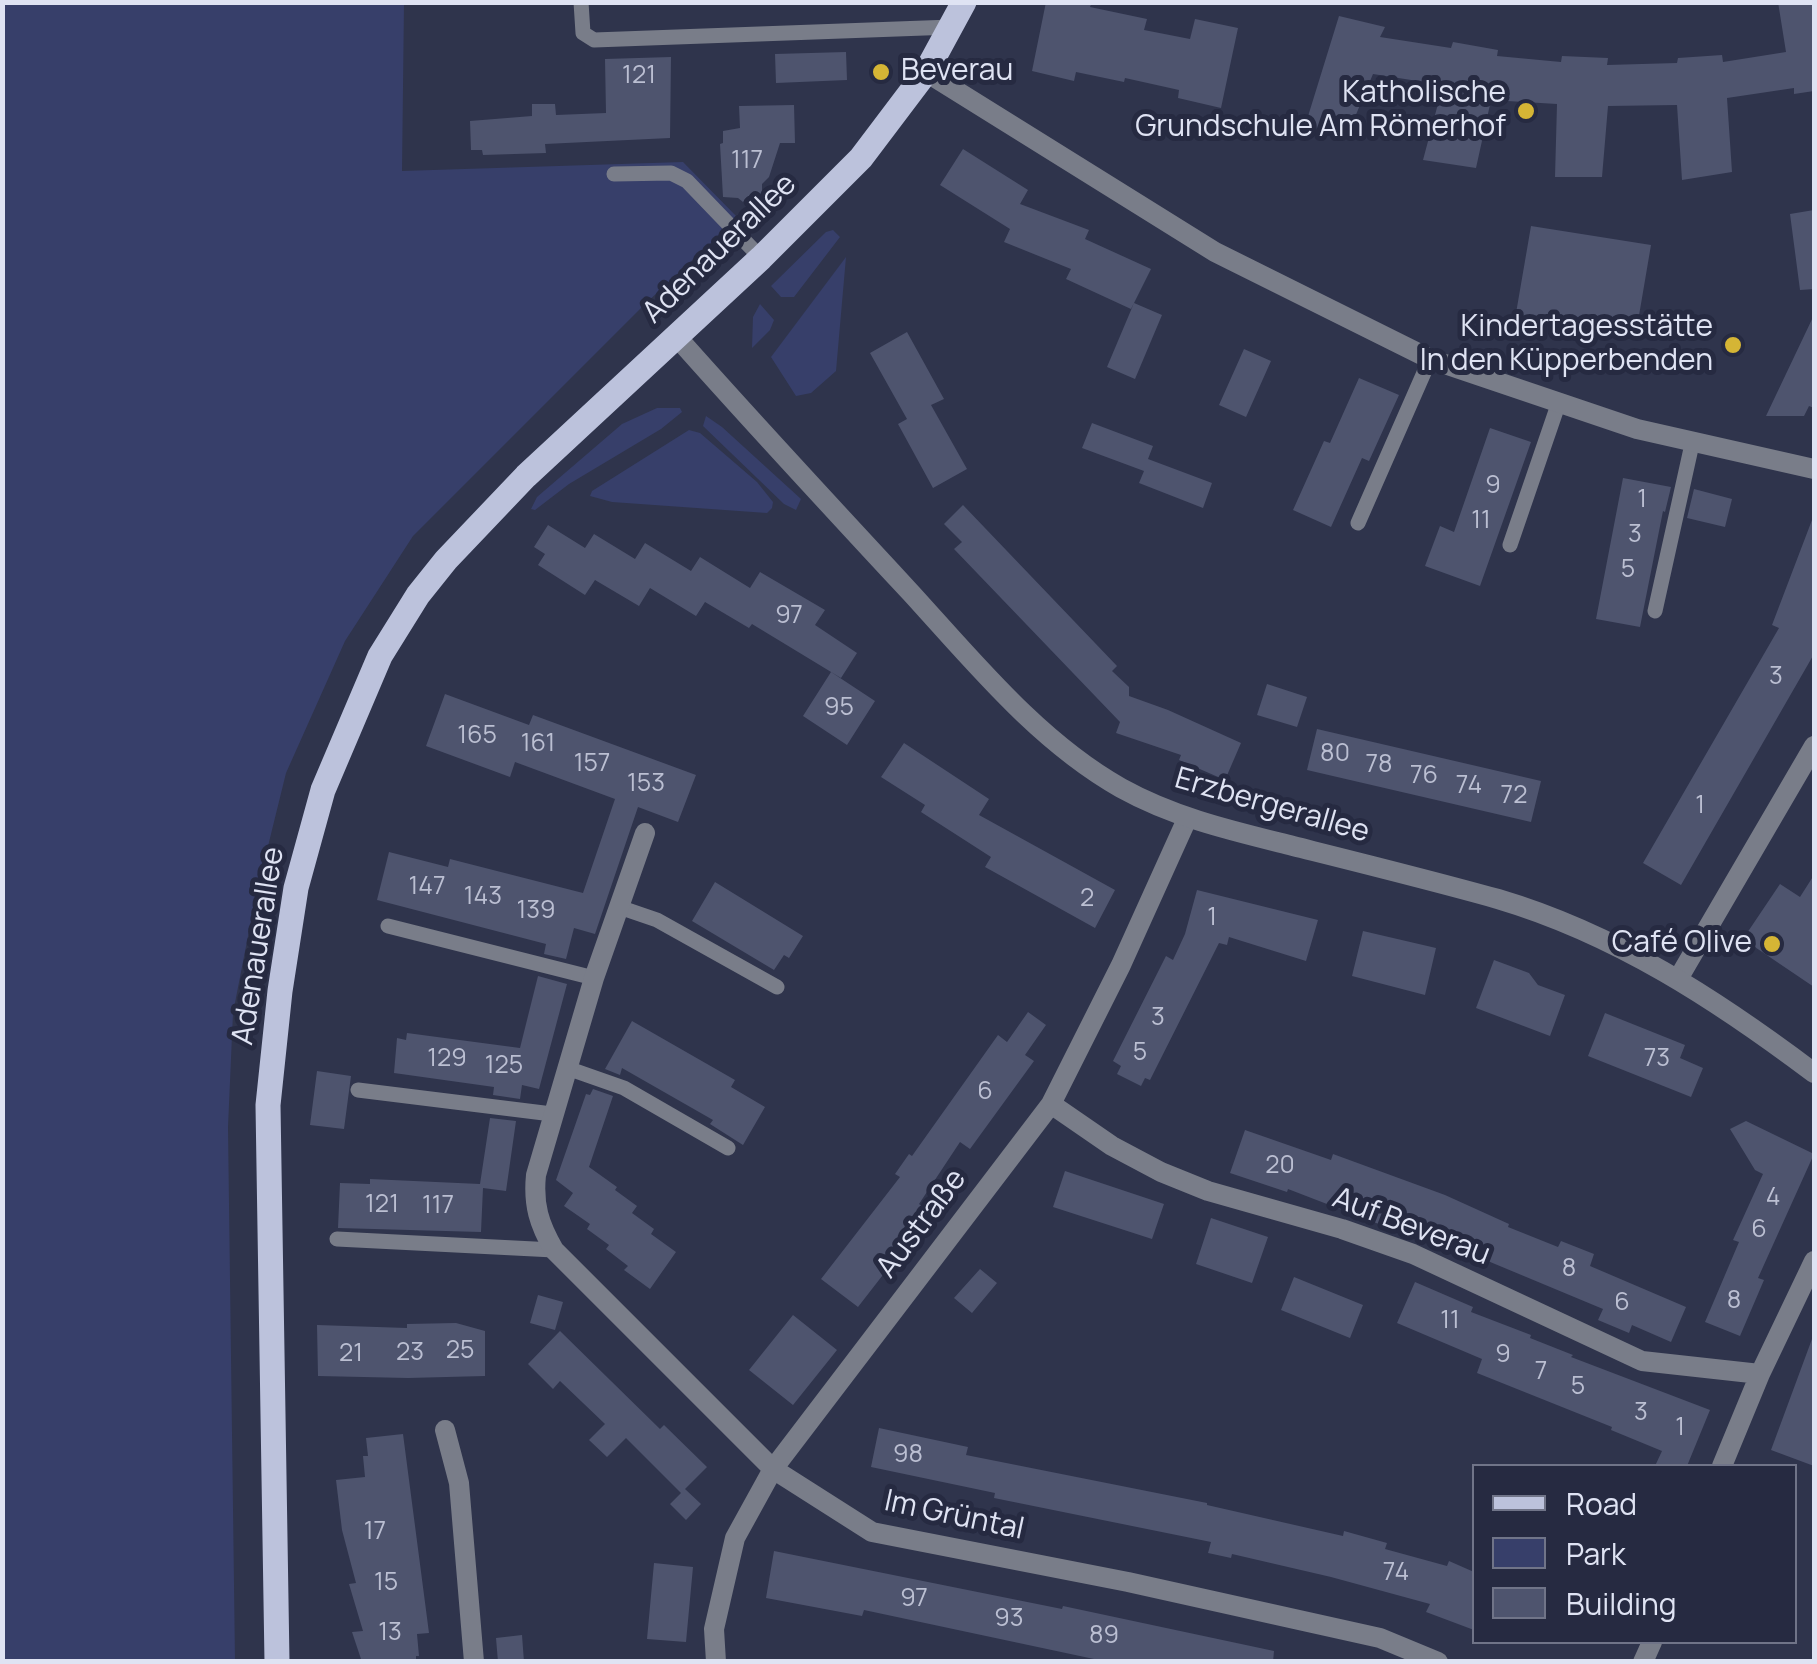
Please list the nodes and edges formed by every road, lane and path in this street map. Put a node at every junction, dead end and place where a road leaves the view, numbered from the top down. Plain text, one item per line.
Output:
1 (581, 2) edge
2 (964, 2) edge
3 (952, 28) junction
4 (926, 72) junction
5 (614, 174) dead end
6 (761, 258) junction
7 (676, 336) junction
8 (1430, 359) junction
9 (1558, 405) junction
10 (1692, 444) junction
11 (1814, 469) edge
12 (1358, 523) dead end
13 (1510, 545) dead end
14 (1656, 611) dead end
15 (1814, 746) edge
16 (1187, 819) junction
17 (645, 832) dead end
18 (620, 907) junction
19 (388, 926) dead end
20 (594, 978) junction
21 (1678, 979) junction
22 (777, 987) dead end
23 (567, 1068) junction
24 (1814, 1073) edge
25 (358, 1090) dead end
26 (1051, 1104) junction
27 (552, 1114) junction
28 (728, 1148) dead end
29 (337, 1239) dead end
30 (554, 1250) junction
31 (1814, 1260) edge
32 (1760, 1374) junction
33 (446, 1430) dead end
34 (1723, 1464) edge
35 (773, 1469) junction
36 (277, 1662) edge
37 (474, 1662) edge
38 (716, 1662) edge
39 (1438, 1662) edge

1 - 3 lane
2 - 3 main road, Adenauerallee
3 - 4 main road, Adenauerallee
4 - 6 main road, Adenauerallee
4 - 8 street
5 - 6 lane
6 - 7 main road, Adenauerallee
7 - 16 street, Erzbergerallee
7 - 36 main road, Adenauerallee
8 - 9 street
8 - 12 lane
9 - 10 street
9 - 13 lane
10 - 11 street
10 - 14 lane
15 - 21 street
16 - 21 street, Erzbergerallee
16 - 26 street, Austraße
17 - 18 street, Im Grüntal
18 - 20 street, Im Grüntal
18 - 22 lane
19 - 20 lane
20 - 23 street, Im Grüntal
21 - 24 street, Erzbergerallee
23 - 27 street, Im Grüntal
23 - 28 lane
25 - 27 lane
26 - 32 street, Auf Beverau
26 - 35 street, Austraße
27 - 30 street, Im Grüntal
29 - 30 lane
30 - 35 street, Im Grüntal
31 - 32 street
32 - 34 street
33 - 37 street
35 - 38 street, Austraße
35 - 39 street, Im Grüntal

